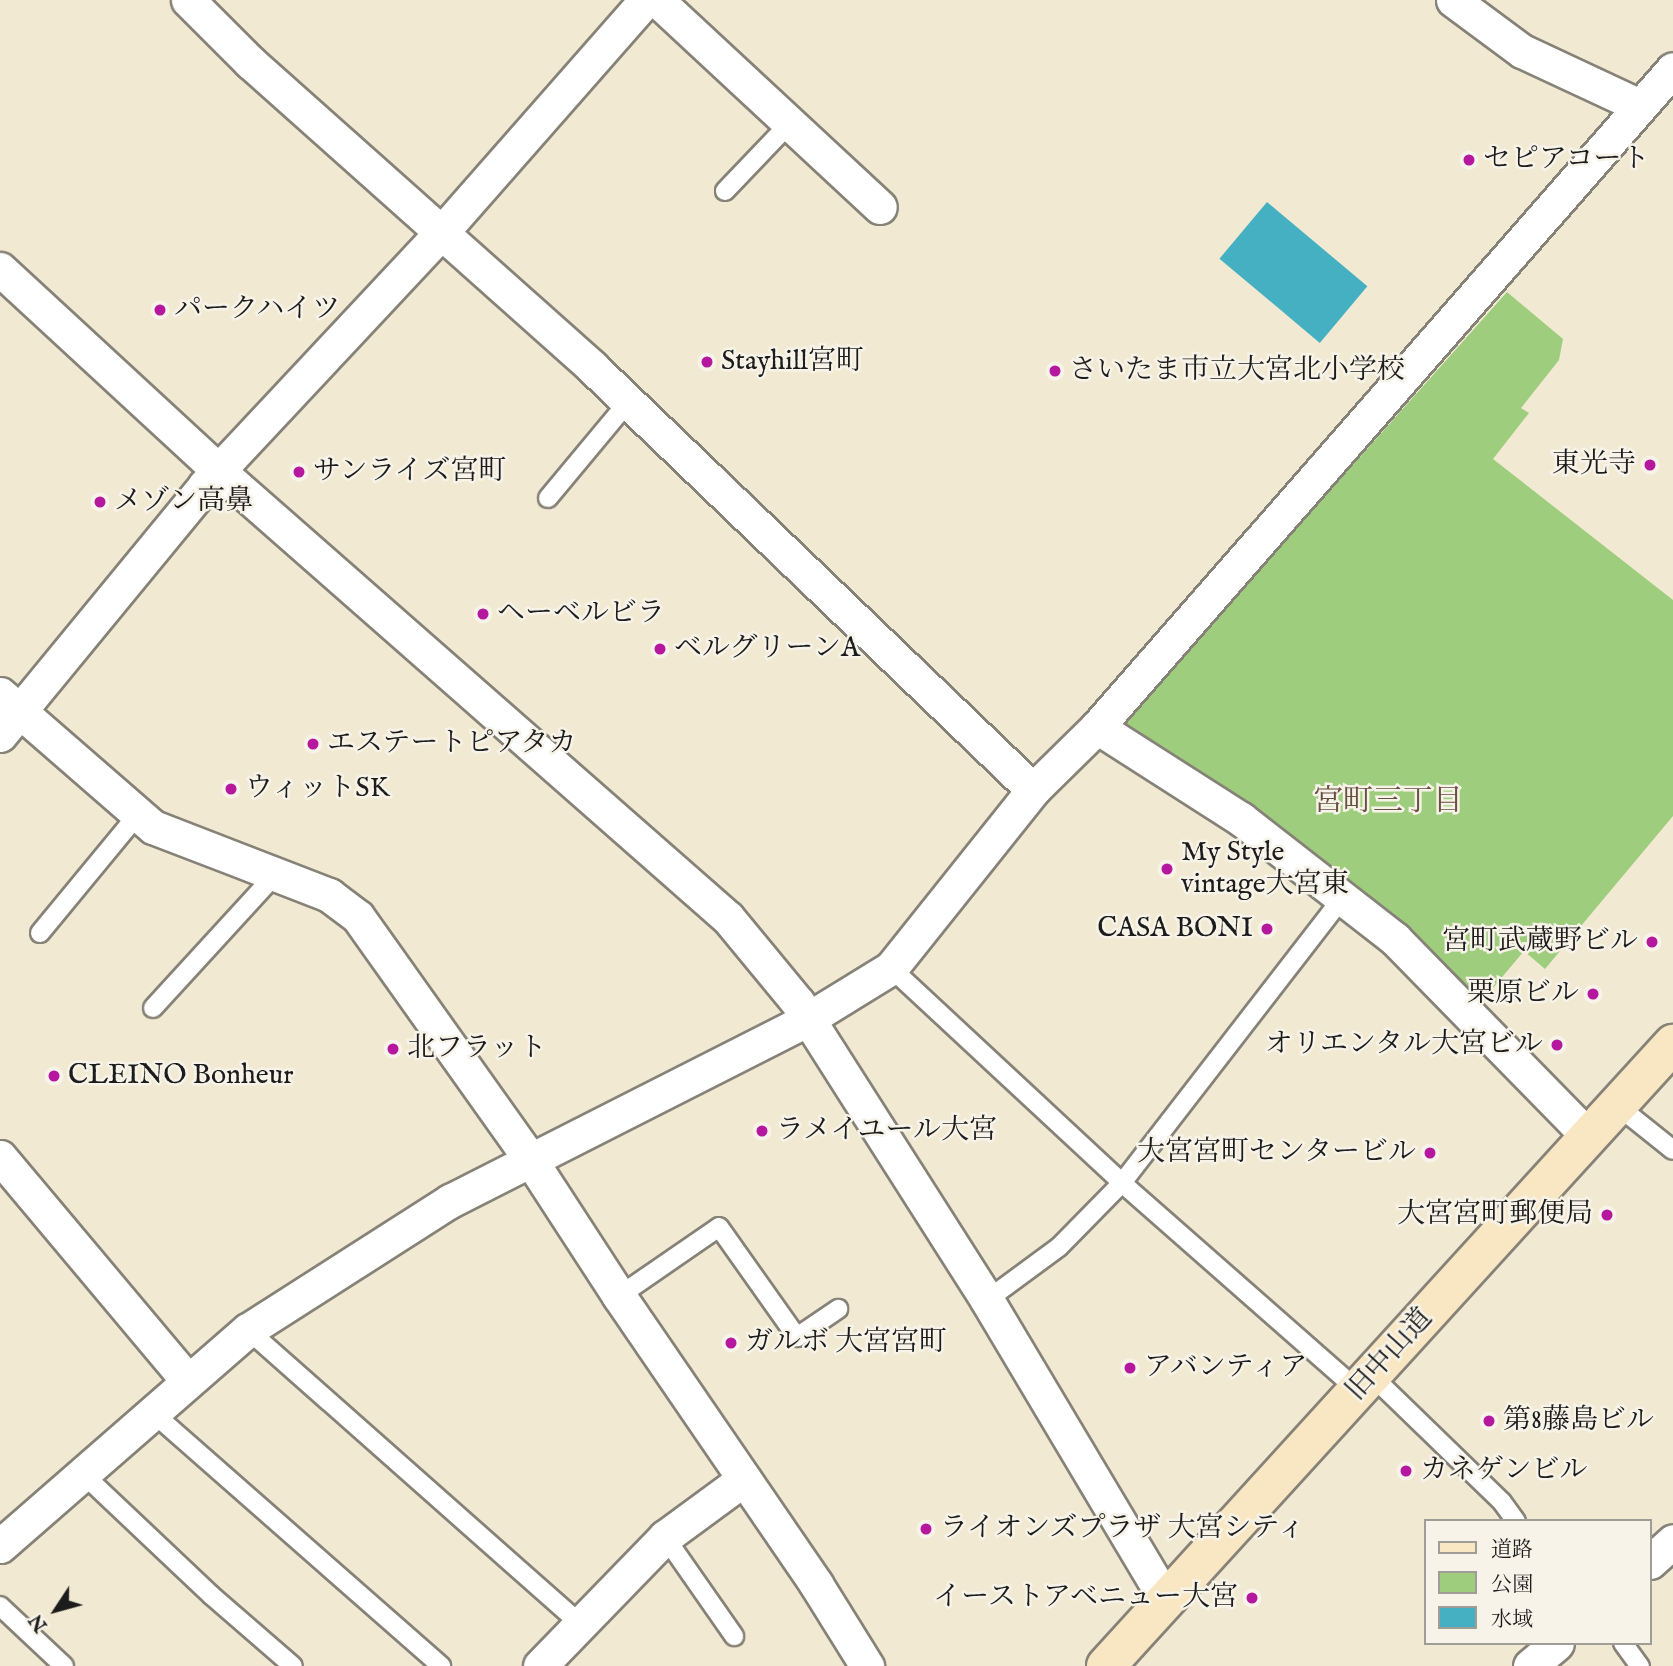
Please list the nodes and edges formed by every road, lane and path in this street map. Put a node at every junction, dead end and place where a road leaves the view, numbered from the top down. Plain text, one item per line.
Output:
1 (188, 0) edge
2 (646, 0) edge
3 (657, 0) edge
4 (1453, 0) edge
5 (1673, 69) edge
6 (1638, 105) junction
7 (790, 123) junction
8 (725, 191) dead end
9 (880, 207) dead end
10 (442, 232) junction
11 (0, 269) edge
12 (628, 402) junction
13 (219, 471) junction
14 (548, 498) dead end
15 (7, 714) edge
16 (1097, 727) junction
17 (1033, 790) junction
18 (138, 814) junction
19 (275, 874) junction
20 (1343, 897) junction
21 (40, 933) dead end
22 (891, 968) junction
23 (153, 1008) dead end
24 (808, 1019) junction
25 (1673, 1044) edge
26 (1618, 1106) junction
27 (1588, 1137) junction
28 (1673, 1150) edge
29 (0, 1157) edge
30 (530, 1159) junction
31 (1122, 1183) junction
32 (619, 1296) junction
33 (987, 1300) junction
34 (838, 1309) dead end
35 (248, 1330) junction
36 (188, 1381) junction
37 (1365, 1382) junction
38 (152, 1412) junction
39 (82, 1473) junction
40 (744, 1479) junction
41 (1515, 1519) edge
42 (665, 1537) junction
43 (1673, 1541) edge
44 (0, 1546) edge
45 (1652, 1560) edge
46 (1166, 1600) junction
47 (0, 1606) edge
48 (581, 1625) junction
49 (734, 1636) dead end
50 (1556, 1645) edge
51 (1624, 1645) edge
52 (65, 1666) edge
53 (293, 1666) edge
54 (441, 1666) edge
55 (540, 1666) edge
56 (867, 1666) edge
57 (1106, 1666) edge
58 (1530, 1666) edge
59 (1640, 1666) edge

1 - 10 street
2 - 10 street
3 - 7 street
4 - 6 street
5 - 6 street
6 - 16 street
7 - 8 lane
7 - 9 street
10 - 12 street
10 - 13 street
11 - 13 street
12 - 14 lane
12 - 17 street
13 - 15 street
13 - 24 street
15 - 18 street
16 - 17 street
16 - 20 street
17 - 22 street
18 - 19 street
18 - 21 lane
19 - 23 lane
19 - 30 street
20 - 27 street
20 - 31 lane
22 - 24 street
22 - 31 lane
24 - 30 street
24 - 33 street
25 - 26 main road, 旧中山道
26 - 27 main road, 旧中山道
26 - 28 lane
27 - 37 main road, 旧中山道
29 - 36 street
30 - 32 street
30 - 35 street
31 - 33 lane
31 - 37 lane
32 - 34 lane
32 - 40 street
33 - 46 street
35 - 36 street
35 - 48 lane
36 - 38 street
37 - 41 lane
37 - 46 main road, 旧中山道
38 - 39 street
38 - 54 lane
39 - 44 street
39 - 53 lane
40 - 42 street
40 - 56 street
42 - 48 street
42 - 49 lane
43 - 45 street
46 - 57 main road, 旧中山道
47 - 52 lane
48 - 55 street
50 - 58 street
51 - 59 lane

